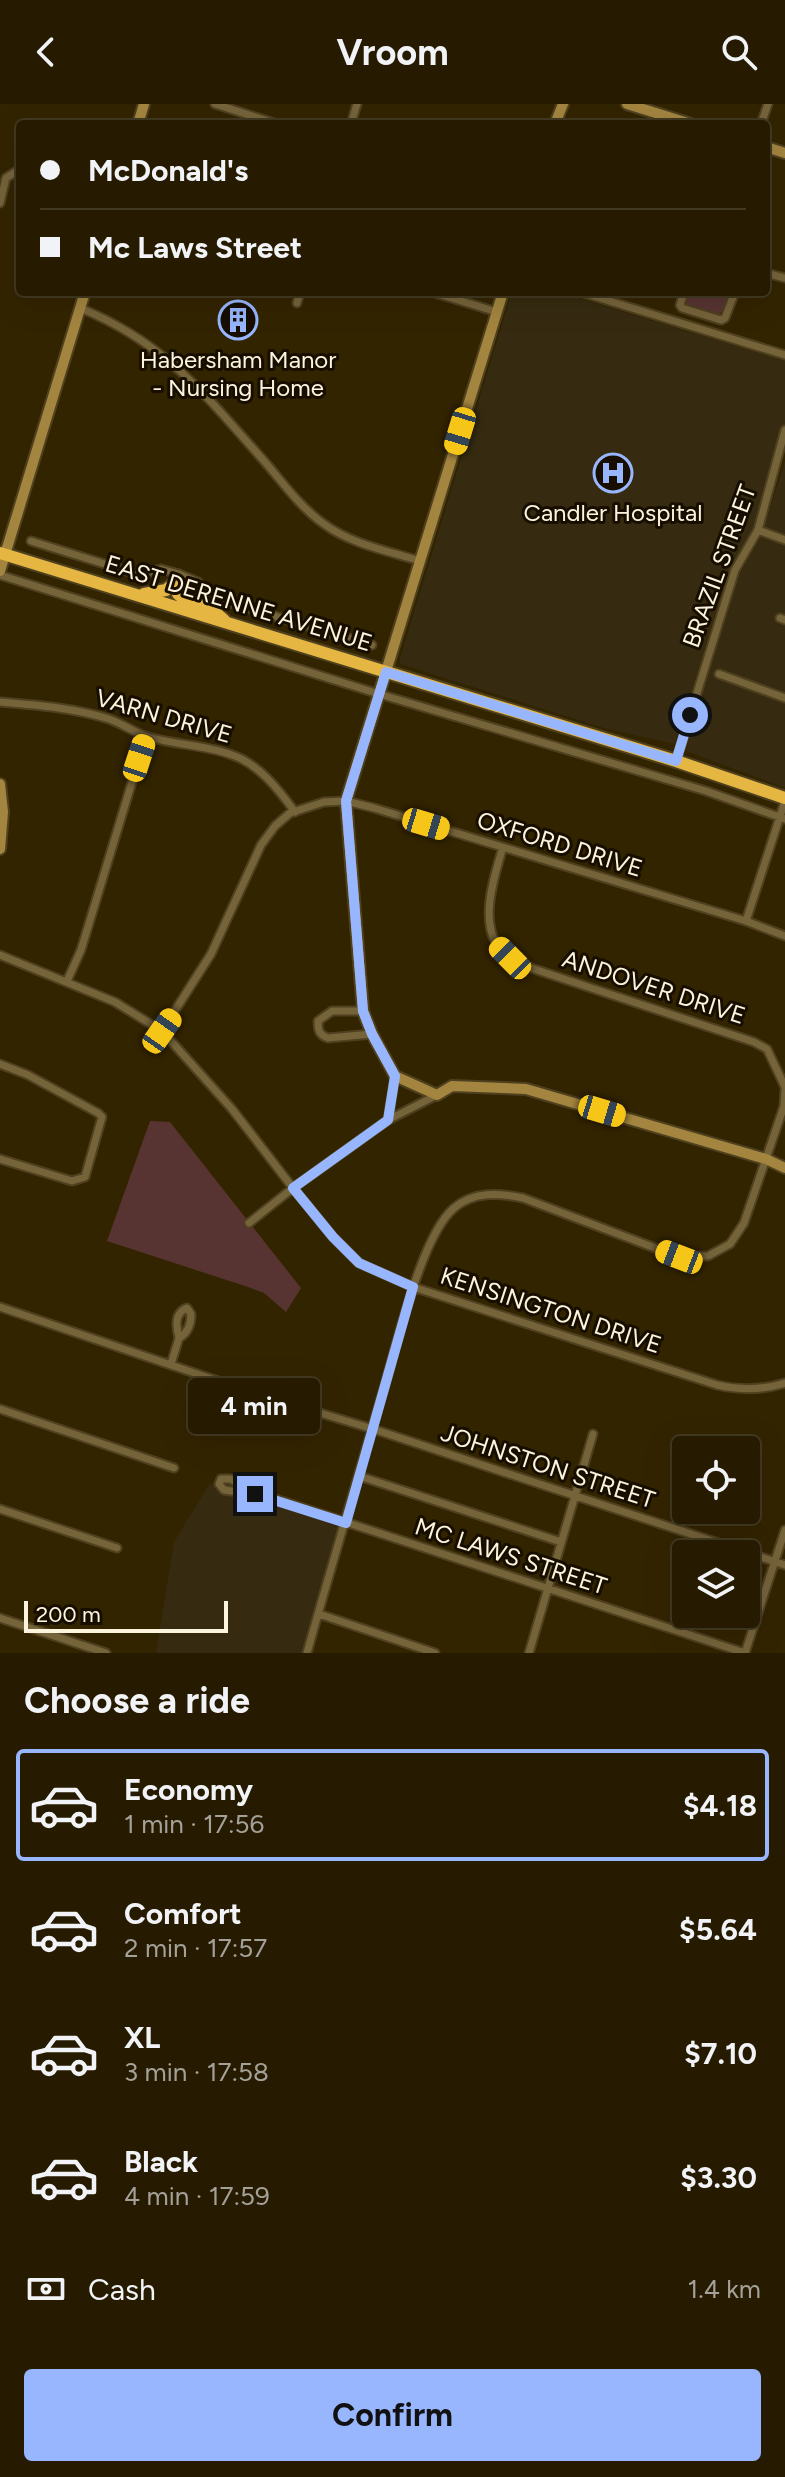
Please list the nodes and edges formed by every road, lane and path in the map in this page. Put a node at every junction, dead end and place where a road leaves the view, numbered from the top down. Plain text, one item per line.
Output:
1 (215, 104) edge
2 (627, 104) edge
3 (265, 120) edge
4 (678, 120) edge
5 (16, 172) edge
6 (0, 203) edge
7 (84, 296) edge
8 (299, 296) edge
9 (445, 296) edge
10 (502, 296) edge
11 (593, 296) edge
12 (683, 296) edge
13 (733, 296) edge
14 (297, 303) dead end
15 (80, 308) junction
16 (497, 312) junction
17 (785, 355) edge
18 (785, 430) edge
19 (758, 530) junction
20 (785, 540) edge
21 (31, 541) dead end
22 (3, 554) edge
23 (420, 561) junction
24 (0, 573) edge
25 (138, 595) junction
26 (226, 623) junction
27 (372, 645) dead end
28 (386, 672) junction
29 (719, 674) dead end
30 (379, 694) junction
31 (785, 698) edge
32 (0, 702) edge
33 (146, 736) junction
34 (676, 761) junction
35 (0, 784) edge
36 (785, 800) edge
37 (346, 801) junction
38 (295, 812) junction
39 (782, 818) edge
40 (503, 847) junction
41 (0, 849) edge
42 (746, 921) junction
43 (785, 936) edge
44 (0, 955) edge
45 (67, 981) junction
46 (363, 1011) junction
47 (162, 1031) junction
48 (372, 1034) junction
49 (0, 1064) edge
50 (395, 1076) junction
51 (785, 1088) edge
52 (437, 1095) junction
53 (388, 1120) junction
54 (0, 1159) edge
55 (766, 1159) junction
56 (785, 1160) edge
57 (785, 1168) edge
58 (293, 1188) junction
59 (249, 1223) dead end
60 (413, 1287) junction
61 (0, 1307) edge
62 (179, 1338) dead end
63 (171, 1364) junction
64 (221, 1382) dead end
65 (785, 1383) edge
66 (297, 1406) dead end
67 (0, 1409) edge
68 (373, 1429) junction
69 (593, 1434) dead end
70 (174, 1468) dead end
71 (359, 1476) junction
72 (266, 1496) junction
73 (575, 1496) junction
74 (0, 1509) edge
75 (346, 1523) junction
76 (785, 1530) edge
77 (561, 1542) junction
78 (117, 1548) dead end
79 (774, 1562) junction
80 (785, 1565) edge
81 (546, 1588) junction
82 (319, 1614) junction
83 (0, 1618) edge
84 (106, 1653) edge
85 (307, 1653) edge
86 (435, 1653) edge
87 (529, 1653) edge
88 (745, 1653) edge

1 - 3 street
2 - 4 street
5 - 6 street
7 - 15 street
8 - 14 street
9 - 16 street
10 - 16 street
11 - 17 street
12 - 13 street
15 - 22 street
15 - 23 street
16 - 23 street
18 - 19 street, BRAZIL STREET
19 - 20 street
19 - 34 street, BRAZIL STREET
21 - 27 street
22 - 24 street
22 - 25 highway, EAST DERENNE AVENUE
23 - 28 street
24 - 30 street
25 - 26 highway, EAST DERENNE AVENUE
25 - 26 highway
26 - 28 highway, EAST DERENNE AVENUE
28 - 30 street
28 - 34 highway, EAST DERENNE AVENUE
29 - 31 street
30 - 37 street
30 - 39 street
32 - 33 street, VARN DRIVE
33 - 38 street, VARN DRIVE
33 - 45 street
34 - 36 highway, EAST DERENNE AVENUE
35 - 41 street
36 - 39 street
37 - 38 street, OXFORD DRIVE
37 - 40 street, OXFORD DRIVE
37 - 46 street
38 - 47 street, OXFORD DRIVE
39 - 42 street
40 - 42 street, OXFORD DRIVE
40 - 51 street, ANDOVER DRIVE
42 - 43 street, OXFORD DRIVE
44 - 45 street, KENSINGTON DRIVE
45 - 47 street, KENSINGTON DRIVE
46 - 48 street
46 - 48 street
47 - 58 street, KENSINGTON DRIVE
48 - 50 street
49 - 54 street
50 - 52 street
50 - 53 street
51 - 55 street, ANDOVER DRIVE
52 - 53 street
52 - 55 street
53 - 58 street
55 - 56 street
55 - 57 street
55 - 60 street, ANDOVER DRIVE
58 - 59 street
58 - 60 street, KENSINGTON DRIVE
60 - 65 street, KENSINGTON DRIVE
60 - 68 street, ANDOVER DRIVE
61 - 63 street
62 - 63 street
63 - 64 street
66 - 68 street, JOHNSTON STREET
67 - 70 street
68 - 71 street, ANDOVER DRIVE
68 - 73 street, JOHNSTON STREET
69 - 73 street
71 - 75 street, ANDOVER DRIVE
71 - 77 street
72 - 72 street, MC LAWS STREET
72 - 75 street, MC LAWS STREET
73 - 77 street
73 - 79 street, JOHNSTON STREET
74 - 78 street
75 - 81 street, MC LAWS STREET
75 - 82 street, ANDOVER DRIVE
76 - 79 street
77 - 81 street
79 - 80 street, JOHNSTON STREET
79 - 88 street
81 - 87 street
81 - 88 street, MC LAWS STREET
82 - 85 street, ANDOVER DRIVE
82 - 86 street
83 - 84 street

